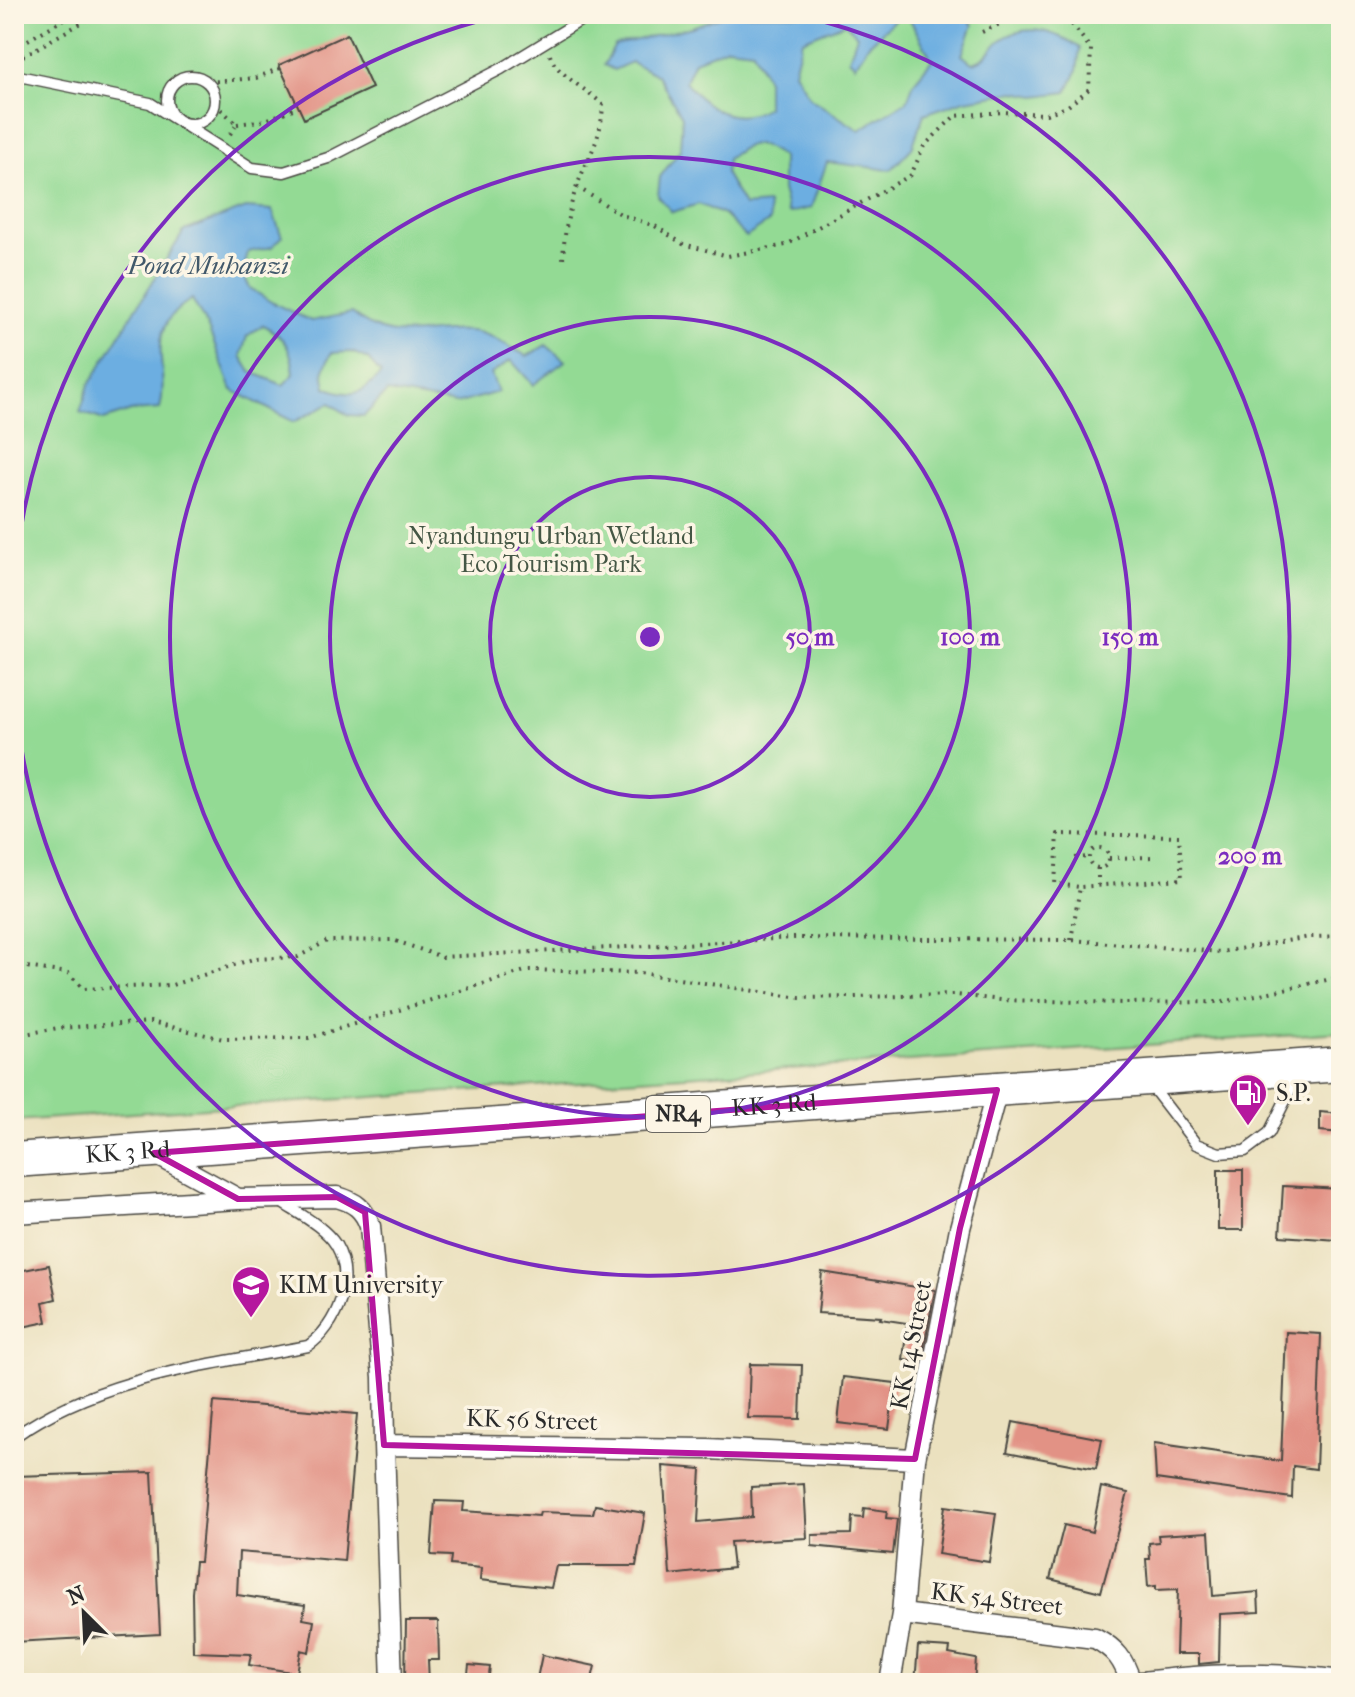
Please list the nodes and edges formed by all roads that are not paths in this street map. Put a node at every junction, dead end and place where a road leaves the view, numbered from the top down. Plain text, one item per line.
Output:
1 (591, 14) edge
2 (14, 75) edge
3 (179, 121) junction
4 (1341, 1064) edge
5 (1302, 1067) junction
6 (1146, 1079) junction
7 (997, 1090) junction
8 (154, 1153) junction
9 (14, 1160) edge
10 (238, 1199) junction
11 (276, 1199) junction
12 (14, 1213) edge
13 (14, 1437) edge
14 (384, 1445) junction
15 (915, 1459) junction
16 (902, 1614) junction
17 (1341, 1681) edge
18 (392, 1683) edge
19 (890, 1683) edge
20 (1131, 1683) edge

1 - 3 lane
2 - 3 lane
3 - 3 lane
4 - 5 highway, KK 3 Rd / NR4
5 - 6 highway, KK 3 Rd / NR4
5 - 6 lane
6 - 7 highway, KK 3 Rd / NR4
7 - 8 highway, KK 3 Rd / NR4
7 - 15 street, KK 14 Street
8 - 9 highway, KK 3 Rd / NR4
8 - 10 street
10 - 11 street
10 - 12 street
11 - 13 lane
11 - 14 street
14 - 15 street, KK 56 Street
14 - 18 street
15 - 16 street, KK 14 Street
16 - 19 street, KK 54 Street
16 - 20 street, KK 54 Street
17 - 20 street

